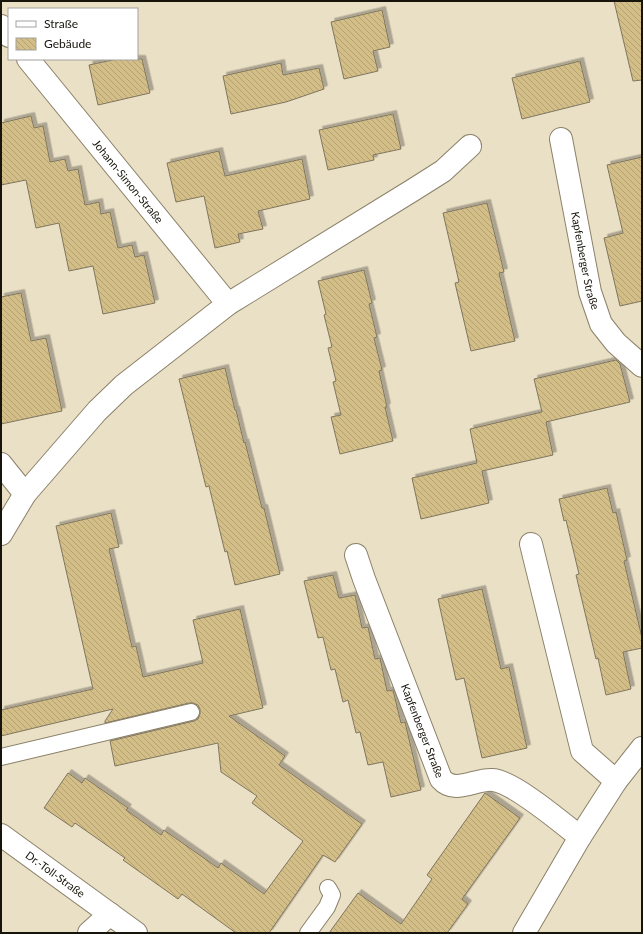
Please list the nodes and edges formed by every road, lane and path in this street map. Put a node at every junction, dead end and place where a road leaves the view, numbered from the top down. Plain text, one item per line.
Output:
1 (1, 26) edge
2 (8, 35) edge
3 (29, 60) edge
4 (561, 139) dead end
5 (470, 146) dead end
6 (228, 304) junction
7 (642, 366) edge
8 (1, 464) edge
9 (25, 494) junction
10 (1, 534) edge
11 (531, 544) dead end
12 (356, 555) dead end
13 (190, 712) dead end
14 (642, 748) edge
15 (1, 757) edge
16 (616, 781) junction
17 (1, 835) edge
18 (580, 837) junction
19 (328, 888) dead end
20 (110, 914) junction
21 (89, 933) edge
22 (136, 933) edge
23 (308, 933) edge
24 (524, 933) edge

1 - 2 street
3 - 6 street, Johann-Simon-Straße
4 - 7 street, Kapfenberger Straße
5 - 6 street
6 - 9 street
8 - 9 street
9 - 10 street
11 - 16 street
12 - 18 street, Kapfenberger Straße
13 - 15 lane
14 - 16 street
16 - 18 street
17 - 20 street, Dr.-Toll-Straße
18 - 24 street
19 - 23 lane
20 - 21 street
20 - 22 street, Dr.-Toll-Straße

